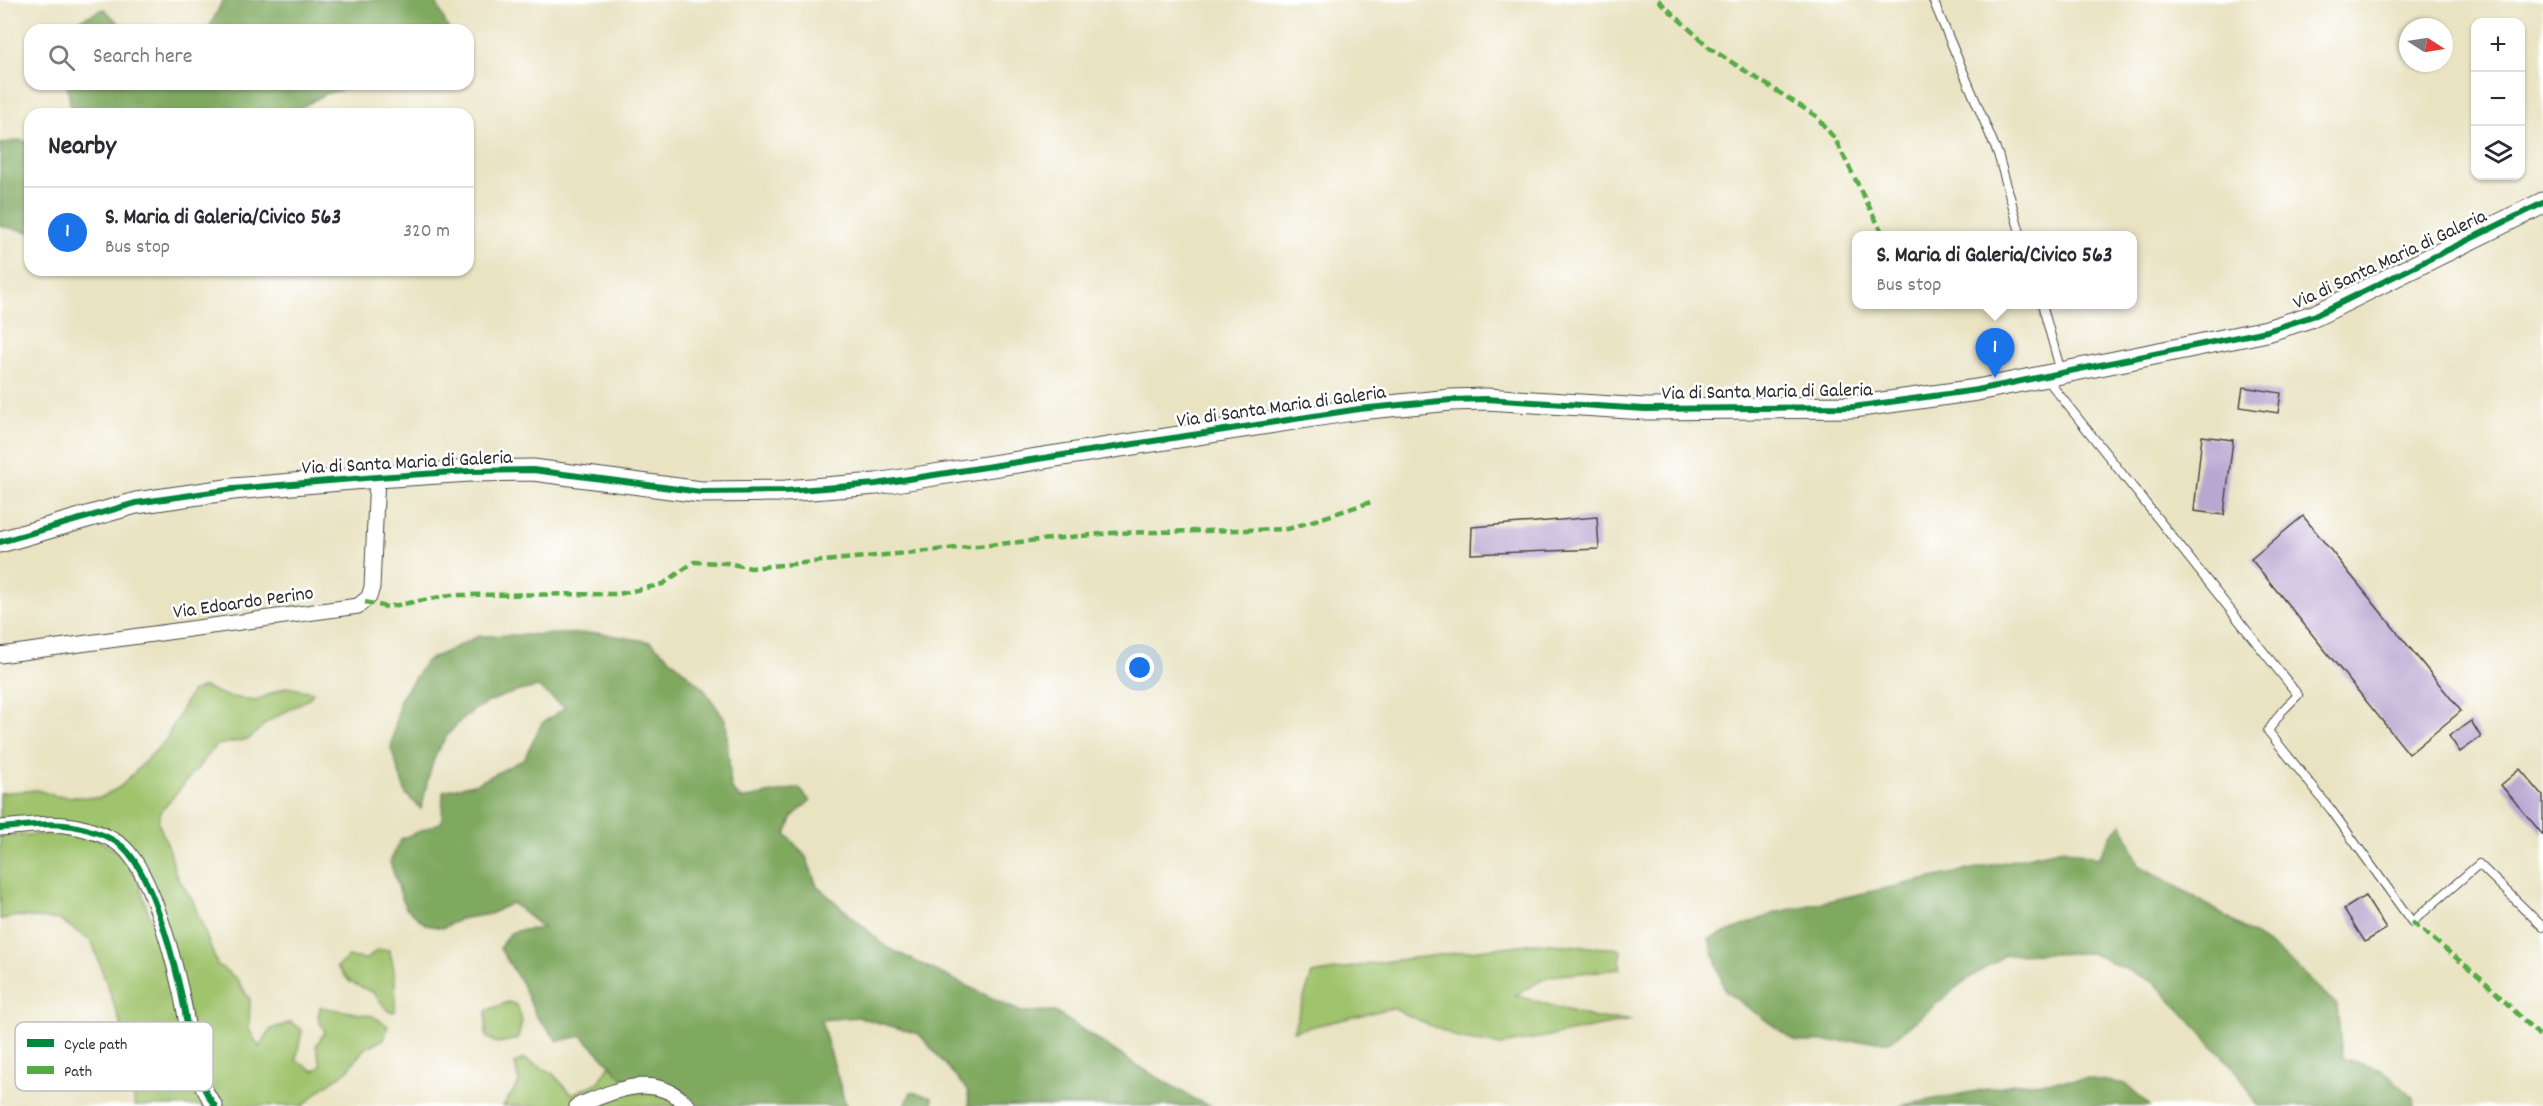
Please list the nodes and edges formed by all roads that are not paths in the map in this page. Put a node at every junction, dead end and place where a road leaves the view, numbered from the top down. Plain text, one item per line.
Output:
1 (1933, 0) edge
2 (2543, 203) edge
3 (2021, 231) edge
4 (2043, 309) edge
5 (2053, 375) junction
6 (377, 477) junction
7 (0, 542) edge
8 (0, 655) edge
9 (0, 828) edge
10 (2543, 927) edge
11 (187, 1022) edge
12 (205, 1091) edge
13 (214, 1106) edge
14 (577, 1106) edge
15 (688, 1106) edge

1 - 3 lane
2 - 5 street, Via di Santa Maria di Galeria
4 - 5 lane
5 - 6 street, Via di Santa Maria di Galeria
5 - 10 lane
6 - 7 street, Via di Santa Maria di Galeria
6 - 8 street, Via Edoardo Perino
9 - 11 street
12 - 13 street
14 - 15 street

